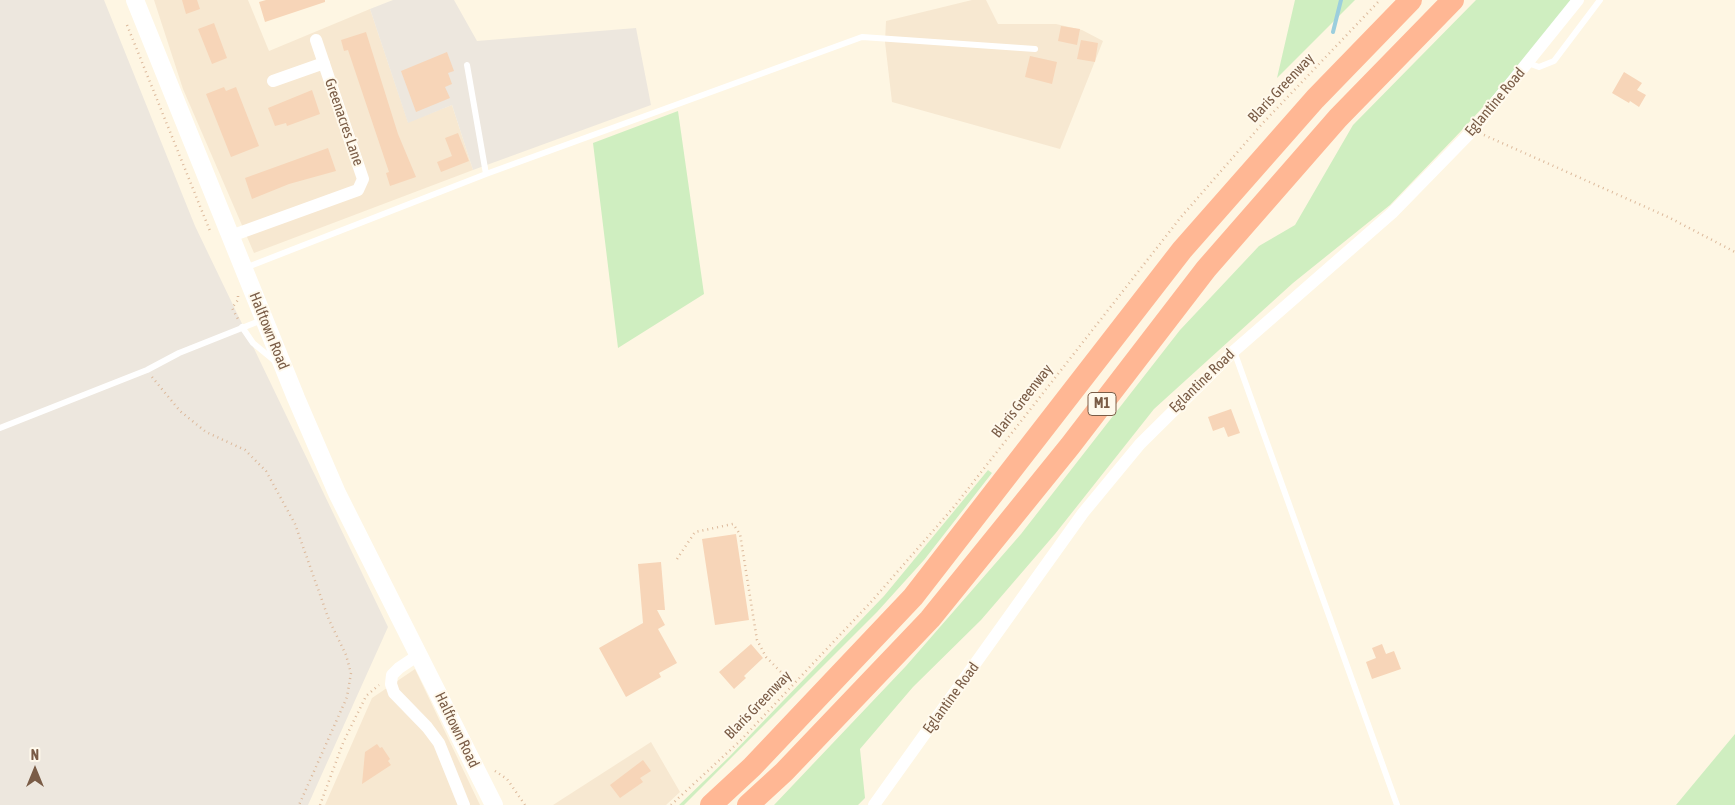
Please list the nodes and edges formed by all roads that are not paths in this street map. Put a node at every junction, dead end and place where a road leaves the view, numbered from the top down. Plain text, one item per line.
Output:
1 (135, 0) edge
2 (1411, 0) edge
3 (1453, 0) edge
4 (1578, 0) edge
5 (1600, 0) edge
6 (316, 40) dead end
7 (1036, 49) dead end
8 (324, 63) junction
9 (1528, 63) junction
10 (467, 65) dead end
11 (273, 81) dead end
12 (486, 174) junction
13 (231, 236) junction
14 (244, 268) junction
15 (265, 318) junction
16 (242, 327) junction
17 (1234, 351) junction
18 (284, 368) junction
19 (0, 428) edge
20 (420, 654) junction
21 (464, 805) edge
22 (494, 805) edge
23 (711, 805) edge
24 (748, 805) edge
25 (874, 805) edge
26 (1397, 805) edge

1 - 13 street, Halftown Road
2 - 23 highway, M1
3 - 24 highway, M1
4 - 9 street, Eglantine Road
5 - 9 lane
6 - 8 street, Greenacres Lane
7 - 12 lane
8 - 11 street
8 - 13 street, Greenacres Lane
9 - 17 street, Eglantine Road
10 - 12 lane
12 - 14 lane
13 - 14 street, Halftown Road
14 - 15 street, Halftown Road
15 - 16 lane
15 - 18 street, Halftown Road
16 - 18 lane
16 - 19 lane
17 - 25 street, Eglantine Road
17 - 26 lane
18 - 20 street, Halftown Road
20 - 21 street, Halftown Road
20 - 22 street, Halftown Road

